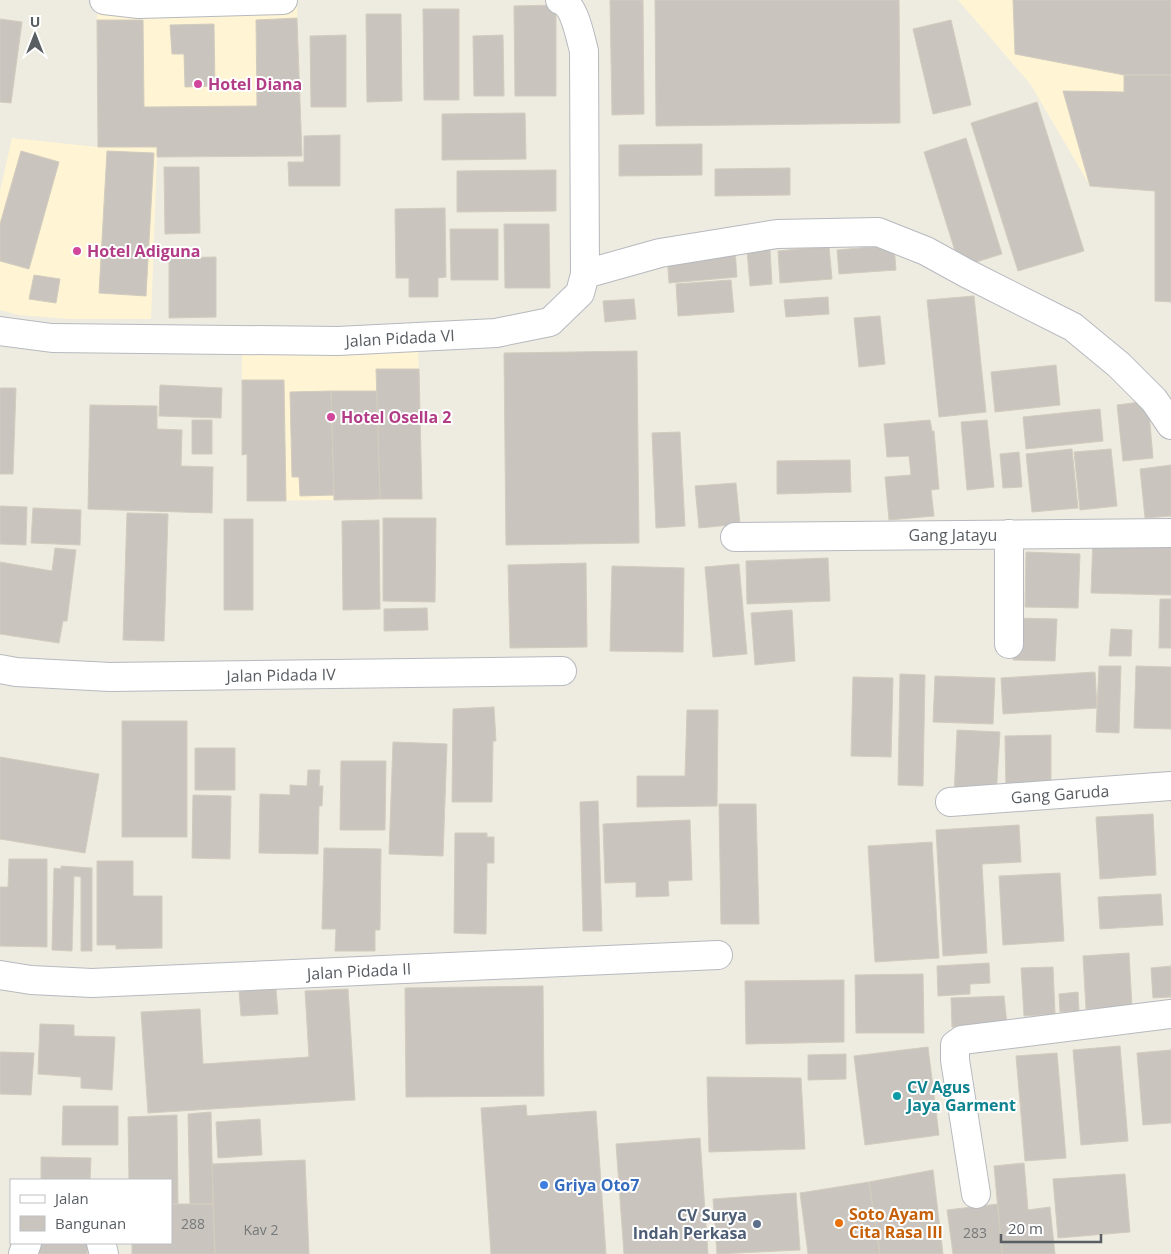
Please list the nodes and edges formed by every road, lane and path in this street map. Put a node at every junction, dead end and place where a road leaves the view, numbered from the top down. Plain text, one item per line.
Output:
1 (104, 0) edge
2 (283, 0) edge
3 (560, 0) edge
4 (585, 274) junction
5 (0, 331) edge
6 (1171, 425) edge
7 (1171, 533) edge
8 (1009, 534) junction
9 (735, 537) dead end
10 (1009, 644) dead end
11 (0, 669) edge
12 (562, 671) dead end
13 (1171, 786) edge
14 (950, 802) dead end
15 (718, 955) dead end
16 (0, 975) edge
17 (1171, 1014) edge
18 (976, 1194) dead end

1 - 2 street
3 - 4 street, Jalan Pidada VI
4 - 5 street, Jalan Pidada VI
4 - 6 street
7 - 8 street, Gang Jatayu
8 - 9 street, Gang Jatayu
8 - 10 street
11 - 12 street, Jalan Pidada IV
13 - 14 street, Gang Garuda
15 - 16 street, Jalan Pidada II
17 - 18 street

